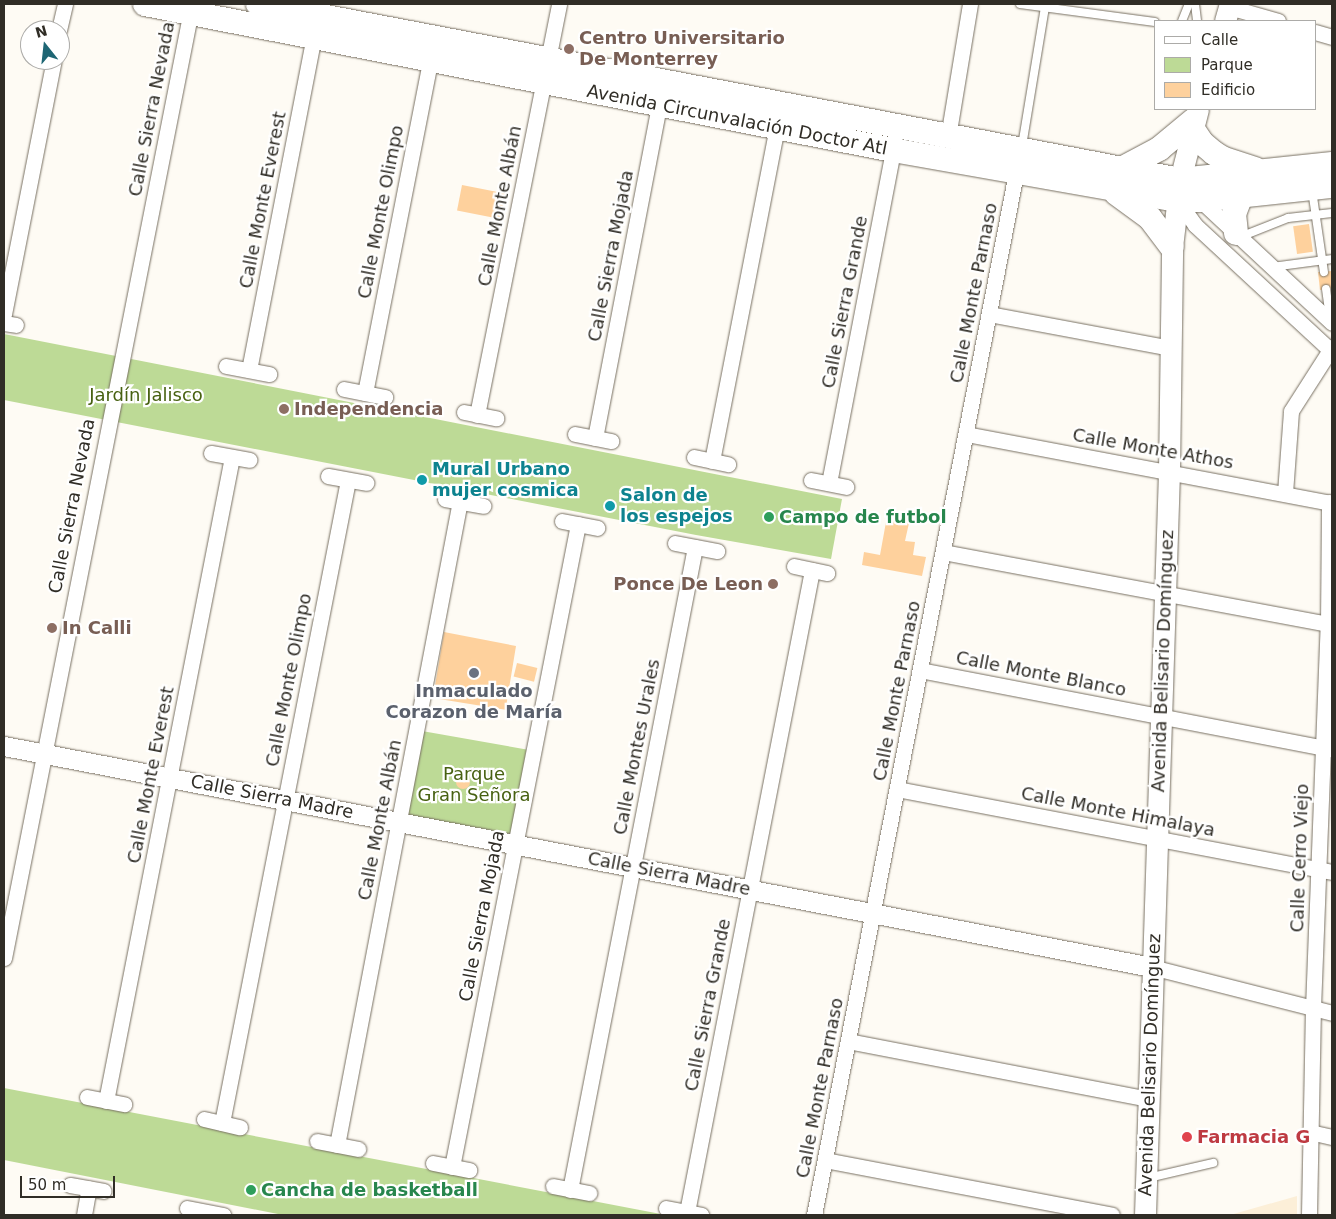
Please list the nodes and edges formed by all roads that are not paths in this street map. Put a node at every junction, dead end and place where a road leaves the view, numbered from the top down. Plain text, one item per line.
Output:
1 (65, 4) edge
2 (145, 4) edge
3 (258, 4) edge
4 (559, 4) edge
5 (970, 4) edge
6 (1020, 4) edge
7 (1189, 4) edge
8 (1195, 4) edge
9 (1045, 7) junction
10 (191, 8) edge
11 (1079, 8) edge
12 (1228, 11) edge
13 (62, 20) edge
14 (1182, 20) edge
15 (1198, 20) edge
16 (1273, 20) edge
17 (1154, 22) edge
18 (1316, 32) edge
19 (314, 37) junction
20 (1332, 37) edge
21 (432, 49) junction
22 (52, 70) edge
23 (546, 71) junction
24 (662, 93) junction
25 (1195, 119) edge
26 (777, 127) junction
27 (948, 137) junction
28 (895, 139) junction
29 (1021, 150) junction
30 (1332, 164) edge
31 (1123, 168) junction
32 (1263, 171) junction
33 (1016, 173) junction
34 (1322, 187) edge
35 (1110, 190) junction
36 (1186, 194) junction
37 (1241, 196) junction
38 (1332, 213) edge
39 (1316, 215) junction
40 (1238, 235) junction
41 (1172, 247) junction
42 (1332, 260) edge
43 (1322, 261) junction
44 (1272, 267) junction
45 (1324, 272) dead end
46 (1326, 289) dead end
47 (4, 314) edge
48 (989, 314) junction
49 (1331, 322) edge
50 (1170, 348) junction
51 (1332, 350) edge
52 (226, 366) dead end
53 (249, 370) junction
54 (269, 374) dead end
55 (344, 389) dead end
56 (365, 393) junction
57 (385, 397) dead end
58 (496, 418) dead end
59 (575, 434) dead end
60 (966, 434) junction
61 (595, 438) junction
62 (611, 441) dead end
63 (211, 453) dead end
64 (232, 457) junction
65 (694, 457) dead end
66 (249, 460) dead end
67 (712, 461) junction
68 (728, 464) dead end
69 (1169, 470) junction
70 (328, 476) dead end
71 (348, 480) junction
72 (811, 480) dead end
73 (366, 483) dead end
74 (828, 484) junction
75 (846, 487) dead end
76 (1285, 493) junction
77 (445, 498) dead end
78 (460, 502) junction
79 (1330, 502) edge
80 (482, 506) dead end
81 (562, 521) dead end
82 (578, 524) junction
83 (597, 528) dead end
84 (674, 543) dead end
85 (695, 547) junction
86 (717, 551) dead end
87 (943, 552) junction
88 (794, 566) dead end
89 (812, 570) junction
90 (827, 573) dead end
91 (1165, 592) junction
92 (1330, 625) edge
93 (920, 670) junction
94 (1161, 715) junction
95 (4, 746) edge
96 (1328, 749) edge
97 (42, 753) junction
98 (169, 778) junction
99 (897, 789) junction
100 (285, 800) junction
101 (399, 822) junction
102 (1157, 838) junction
103 (515, 844) junction
104 (633, 867) junction
105 (1325, 870) edge
106 (750, 890) junction
107 (873, 913) junction
108 (4, 958) edge
109 (1152, 967) junction
110 (1313, 1008) junction
111 (1332, 1013) edge
112 (848, 1041) junction
113 (87, 1097) dead end
114 (1148, 1099) junction
115 (106, 1101) junction
116 (124, 1104) dead end
117 (204, 1120) dead end
118 (222, 1123) junction
119 (240, 1127) dead end
120 (1310, 1132) junction
121 (1332, 1138) edge
122 (317, 1141) dead end
123 (337, 1145) junction
124 (358, 1149) dead end
125 (825, 1160) junction
126 (1213, 1163) dead end
127 (433, 1164) dead end
128 (452, 1167) junction
129 (469, 1170) dead end
130 (1146, 1178) junction
131 (70, 1185) dead end
132 (553, 1186) dead end
133 (570, 1190) junction
134 (589, 1193) dead end
135 (187, 1208) dead end
136 (666, 1208) dead end
137 (204, 1213) edge
138 (694, 1214) edge
139 (84, 1215) edge
140 (223, 1215) edge
141 (814, 1215) edge
142 (1112, 1215) edge
143 (1145, 1215) edge
144 (1309, 1215) edge

1 - 13 street
2 - 10 main road, Avenida Circunvalación Doctor Atl
3 - 21 main road, Avenida Circunvalación Doctor Atl
4 - 23 street, Calle Monte Albán
5 - 27 street
6 - 9 lane
7 - 14 lane
8 - 15 lane
9 - 11 lane
9 - 29 lane
10 - 19 main road, Avenida Circunvalación Doctor Atl
10 - 97 street, Calle Sierra Nevada
11 - 17 lane
12 - 16 street
18 - 20 street
19 - 21 main road, Avenida Circunvalación Doctor Atl
19 - 53 street, Calle Monte Everest
21 - 23 main road, Avenida Circunvalación Doctor Atl
21 - 56 street, Calle Monte Olimpo
22 - 47 street
23 - 24 main road, Avenida Circunvalación Doctor Atl
23 - 58 street, Calle Monte Albán
24 - 26 main road, Avenida Circunvalación Doctor Atl
24 - 28 main road, Avenida Circunvalación Doctor Atl
24 - 61 street, Calle Sierra Mojada
25 - 31 main road
25 - 32 main road
25 - 36 main road, Avenida Belisario Domínguez
26 - 28 main road, Avenida Circunvalación Doctor Atl
26 - 67 street
27 - 28 main road, Avenida Circunvalación Doctor Atl
27 - 29 main road, Avenida Circunvalación Doctor Atl
28 - 33 main road, Avenida Circunvalación Doctor Atl
28 - 74 street, Calle Sierra Grande
29 - 31 main road, Avenida Circunvalación Doctor Atl
30 - 32 main road, Avenida Circunvalación Doctor Atl
31 - 36 main road, Avenida Circunvalación Doctor Atl
32 - 36 main road, Avenida Circunvalación Doctor Atl
33 - 35 main road, Avenida Circunvalación Doctor Atl
33 - 48 street, Calle Monte Parnaso
34 - 37 main road, Avenida Circunvalación Doctor Atl
34 - 39 lane
35 - 36 main road, Avenida Circunvalación Doctor Atl
35 - 41 main road
36 - 37 main road, Avenida Circunvalación Doctor Atl
36 - 40 street
36 - 41 main road, Avenida Belisario Domínguez
36 - 51 street
37 - 40 main road
38 - 39 lane
39 - 40 lane
39 - 43 lane
40 - 44 street
41 - 50 main road, Avenida Belisario Domínguez
42 - 43 lane
43 - 44 lane
43 - 45 lane
44 - 49 street
46 - 49 lane
48 - 50 street
48 - 60 street, Calle Monte Parnaso
50 - 69 main road, Avenida Belisario Domínguez
51 - 76 street
52 - 53 street
53 - 54 street
55 - 56 street
56 - 57 street
59 - 61 street
60 - 69 street, Calle Monte Athos
60 - 87 street, Calle Monte Parnaso
61 - 62 street
63 - 64 street
64 - 66 street
64 - 98 street, Calle Monte Everest
65 - 67 street
67 - 68 street
69 - 76 street, Calle Monte Athos
69 - 91 main road, Avenida Belisario Domínguez
70 - 71 street
71 - 73 street
71 - 100 street, Calle Monte Olimpo
72 - 74 street
74 - 75 street
76 - 79 street, Calle Monte Athos
77 - 78 street
78 - 80 street
78 - 101 street, Calle Monte Albán
79 - 92 street, Calle Cerro Viejo
81 - 82 street
82 - 83 street
82 - 103 street, Calle Sierra Mojada
84 - 85 street
85 - 86 street
85 - 104 street, Calle Montes Urales
87 - 91 street
87 - 93 street, Calle Monte Parnaso
88 - 89 street
89 - 90 street
89 - 106 street, Calle Sierra Grande
91 - 92 street
91 - 94 main road, Avenida Belisario Domínguez
92 - 96 street, Calle Cerro Viejo
93 - 94 street, Calle Monte Blanco
93 - 99 street, Calle Monte Parnaso
94 - 96 street, Calle Monte Blanco
94 - 102 main road, Avenida Belisario Domínguez
95 - 97 street, Calle Sierra Madre
96 - 105 street, Calle Cerro Viejo
97 - 98 street, Calle Sierra Madre
97 - 108 street, Calle Sierra Nevada
98 - 100 street, Calle Sierra Madre
98 - 115 street, Calle Monte Everest
99 - 102 street, Calle Monte Himalaya
99 - 107 street, Calle Monte Parnaso
100 - 101 street, Calle Sierra Madre
100 - 118 street, Calle Monte Olimpo
101 - 103 street, Calle Sierra Madre
101 - 123 street, Calle Monte Albán
102 - 105 street, Calle Monte Himalaya
102 - 109 main road, Avenida Belisario Domínguez
103 - 104 street, Calle Sierra Madre
103 - 128 street, Calle Sierra Mojada
104 - 106 street, Calle Sierra Madre
104 - 133 street, Calle Montes Urales
105 - 110 street, Calle Cerro Viejo
106 - 107 street, Calle Sierra Madre
106 - 138 street, Calle Sierra Grande
107 - 109 street, Calle Sierra Madre
107 - 112 street, Calle Monte Parnaso
109 - 110 street, Calle Sierra Madre
109 - 114 main road, Avenida Belisario Domínguez
110 - 111 street, Calle Sierra Madre
110 - 120 street, Calle Cerro Viejo
112 - 114 street
112 - 125 street, Calle Monte Parnaso
113 - 115 street
114 - 130 main road, Avenida Belisario Domínguez
115 - 116 street
117 - 118 street
118 - 119 street
120 - 121 street
120 - 144 street, Calle Cerro Viejo
122 - 123 street
123 - 124 street
125 - 141 street, Calle Monte Parnaso
125 - 142 street
126 - 130 lane
127 - 128 street
128 - 129 street
130 - 143 main road, Avenida Belisario Domínguez
131 - 139 street
132 - 133 street
133 - 134 street
135 - 137 street
136 - 138 street
137 - 140 street

